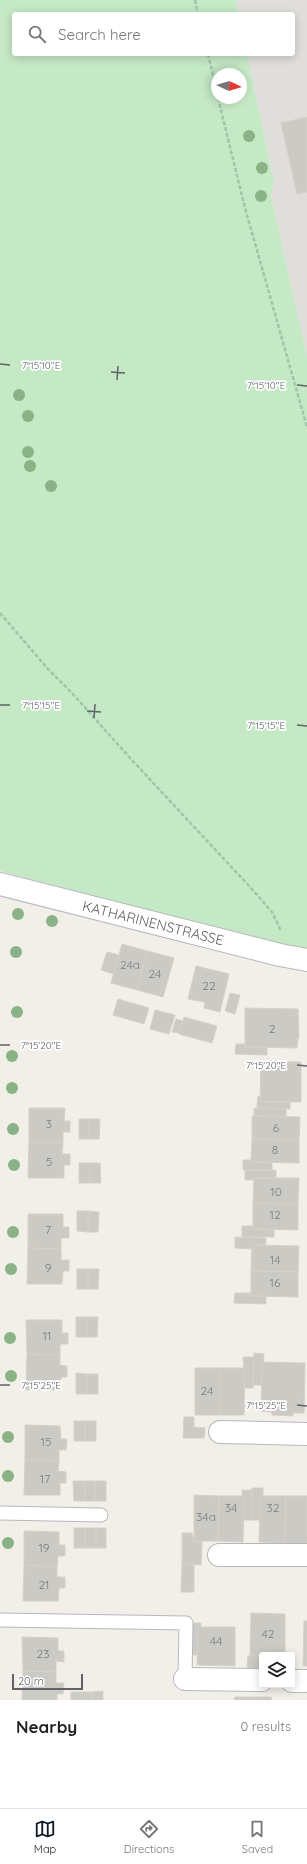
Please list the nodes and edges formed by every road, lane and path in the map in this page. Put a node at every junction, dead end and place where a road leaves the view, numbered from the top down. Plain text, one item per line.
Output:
1 (195, 0) edge
2 (198, 12) edge
3 (208, 56) edge
4 (211, 68) edge
5 (219, 104) edge
6 (307, 427) edge
7 (0, 613) edge
8 (0, 884) edge
9 (272, 912) dead end
10 (307, 960) edge
11 (220, 1432) dead end
12 (307, 1434) edge
13 (0, 1513) edge
14 (101, 1516) dead end
15 (219, 1555) dead end
16 (307, 1555) edge
17 (0, 1620) edge
18 (185, 1679) joint
19 (259, 1680) edge
20 (295, 1681) edge
21 (307, 1681) edge

1 - 2 path
3 - 4 path
5 - 6 path
7 - 9 path
8 - 10 street, KATHARINENSTRASSE
11 - 12 street
13 - 14 lane
15 - 16 street
17 - 18 lane
18 - 19 street
20 - 21 street

